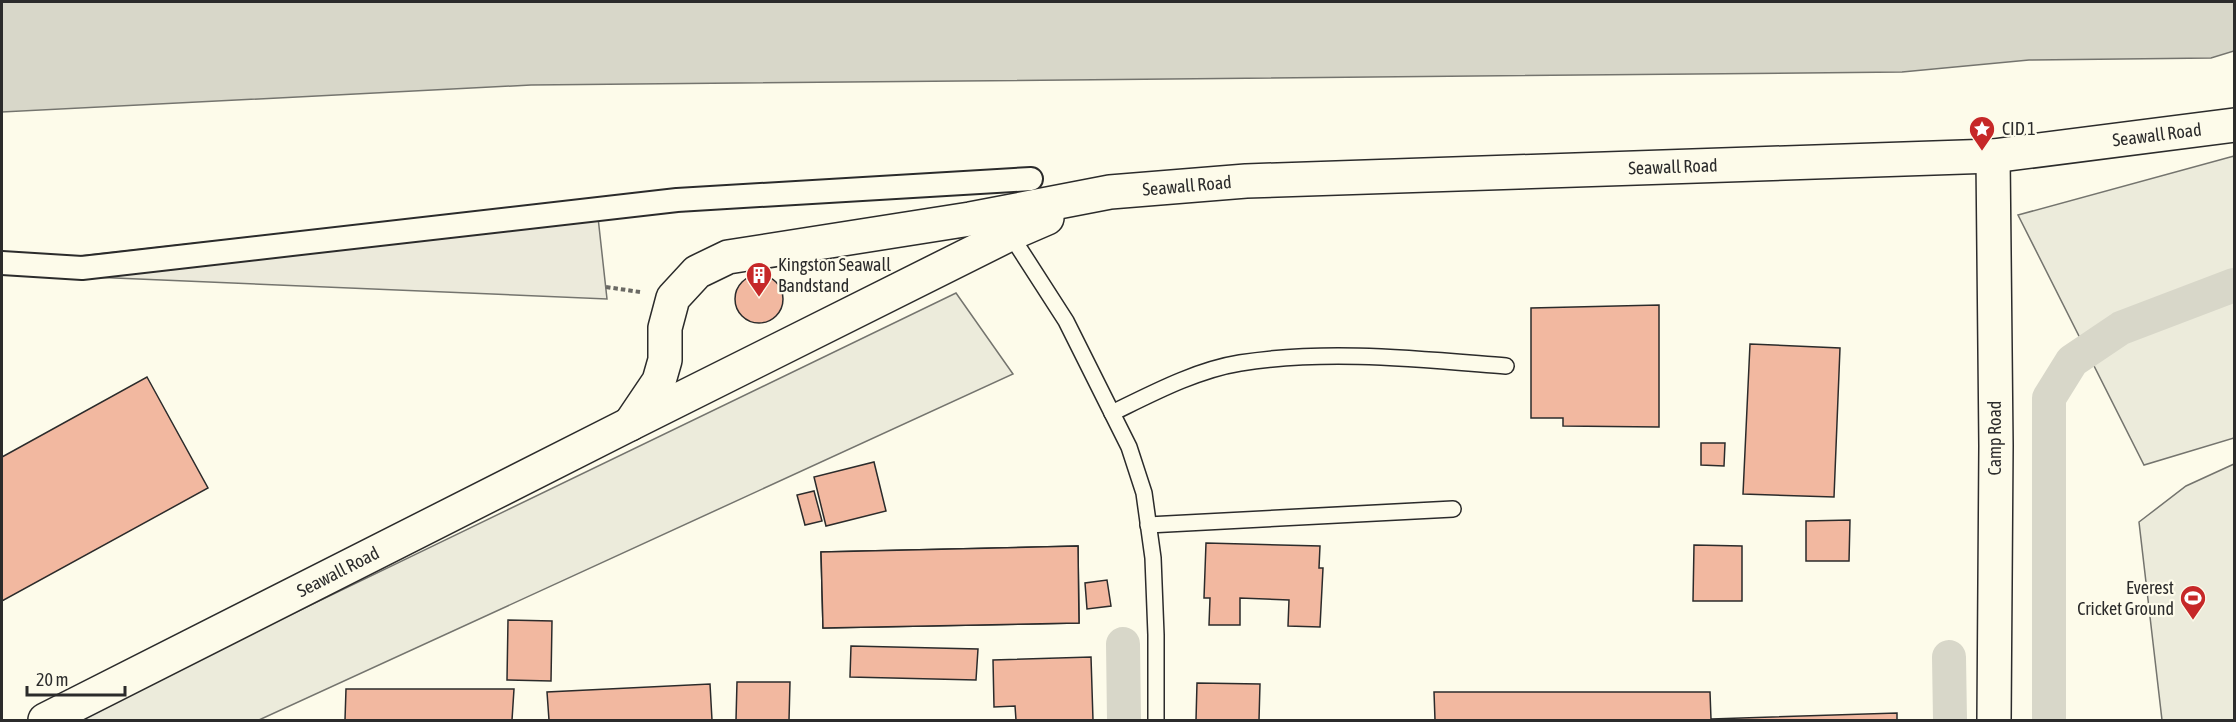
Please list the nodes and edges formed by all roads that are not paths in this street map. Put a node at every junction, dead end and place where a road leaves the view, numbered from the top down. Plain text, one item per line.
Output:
1 (2235, 125) edge
2 (1993, 156) junction
3 (1031, 179) dead end
4 (1110, 192) junction
5 (1010, 234) junction
6 (2, 263) edge
7 (1506, 366) dead end
8 (1112, 413) junction
9 (630, 424) junction
10 (1453, 509) dead end
11 (1148, 525) junction
12 (45, 720) edge
13 (1156, 720) edge
14 (1994, 720) edge

1 - 2 street, Seawall Road
2 - 4 street, Seawall Road
2 - 14 street, Camp Road
3 - 6 street
4 - 5 street, Seawall Road
4 - 9 street, Seawall Road
5 - 8 lane
5 - 9 street, Seawall Road
7 - 8 lane
8 - 11 lane
9 - 12 street, Seawall Road
10 - 11 lane
11 - 13 lane

